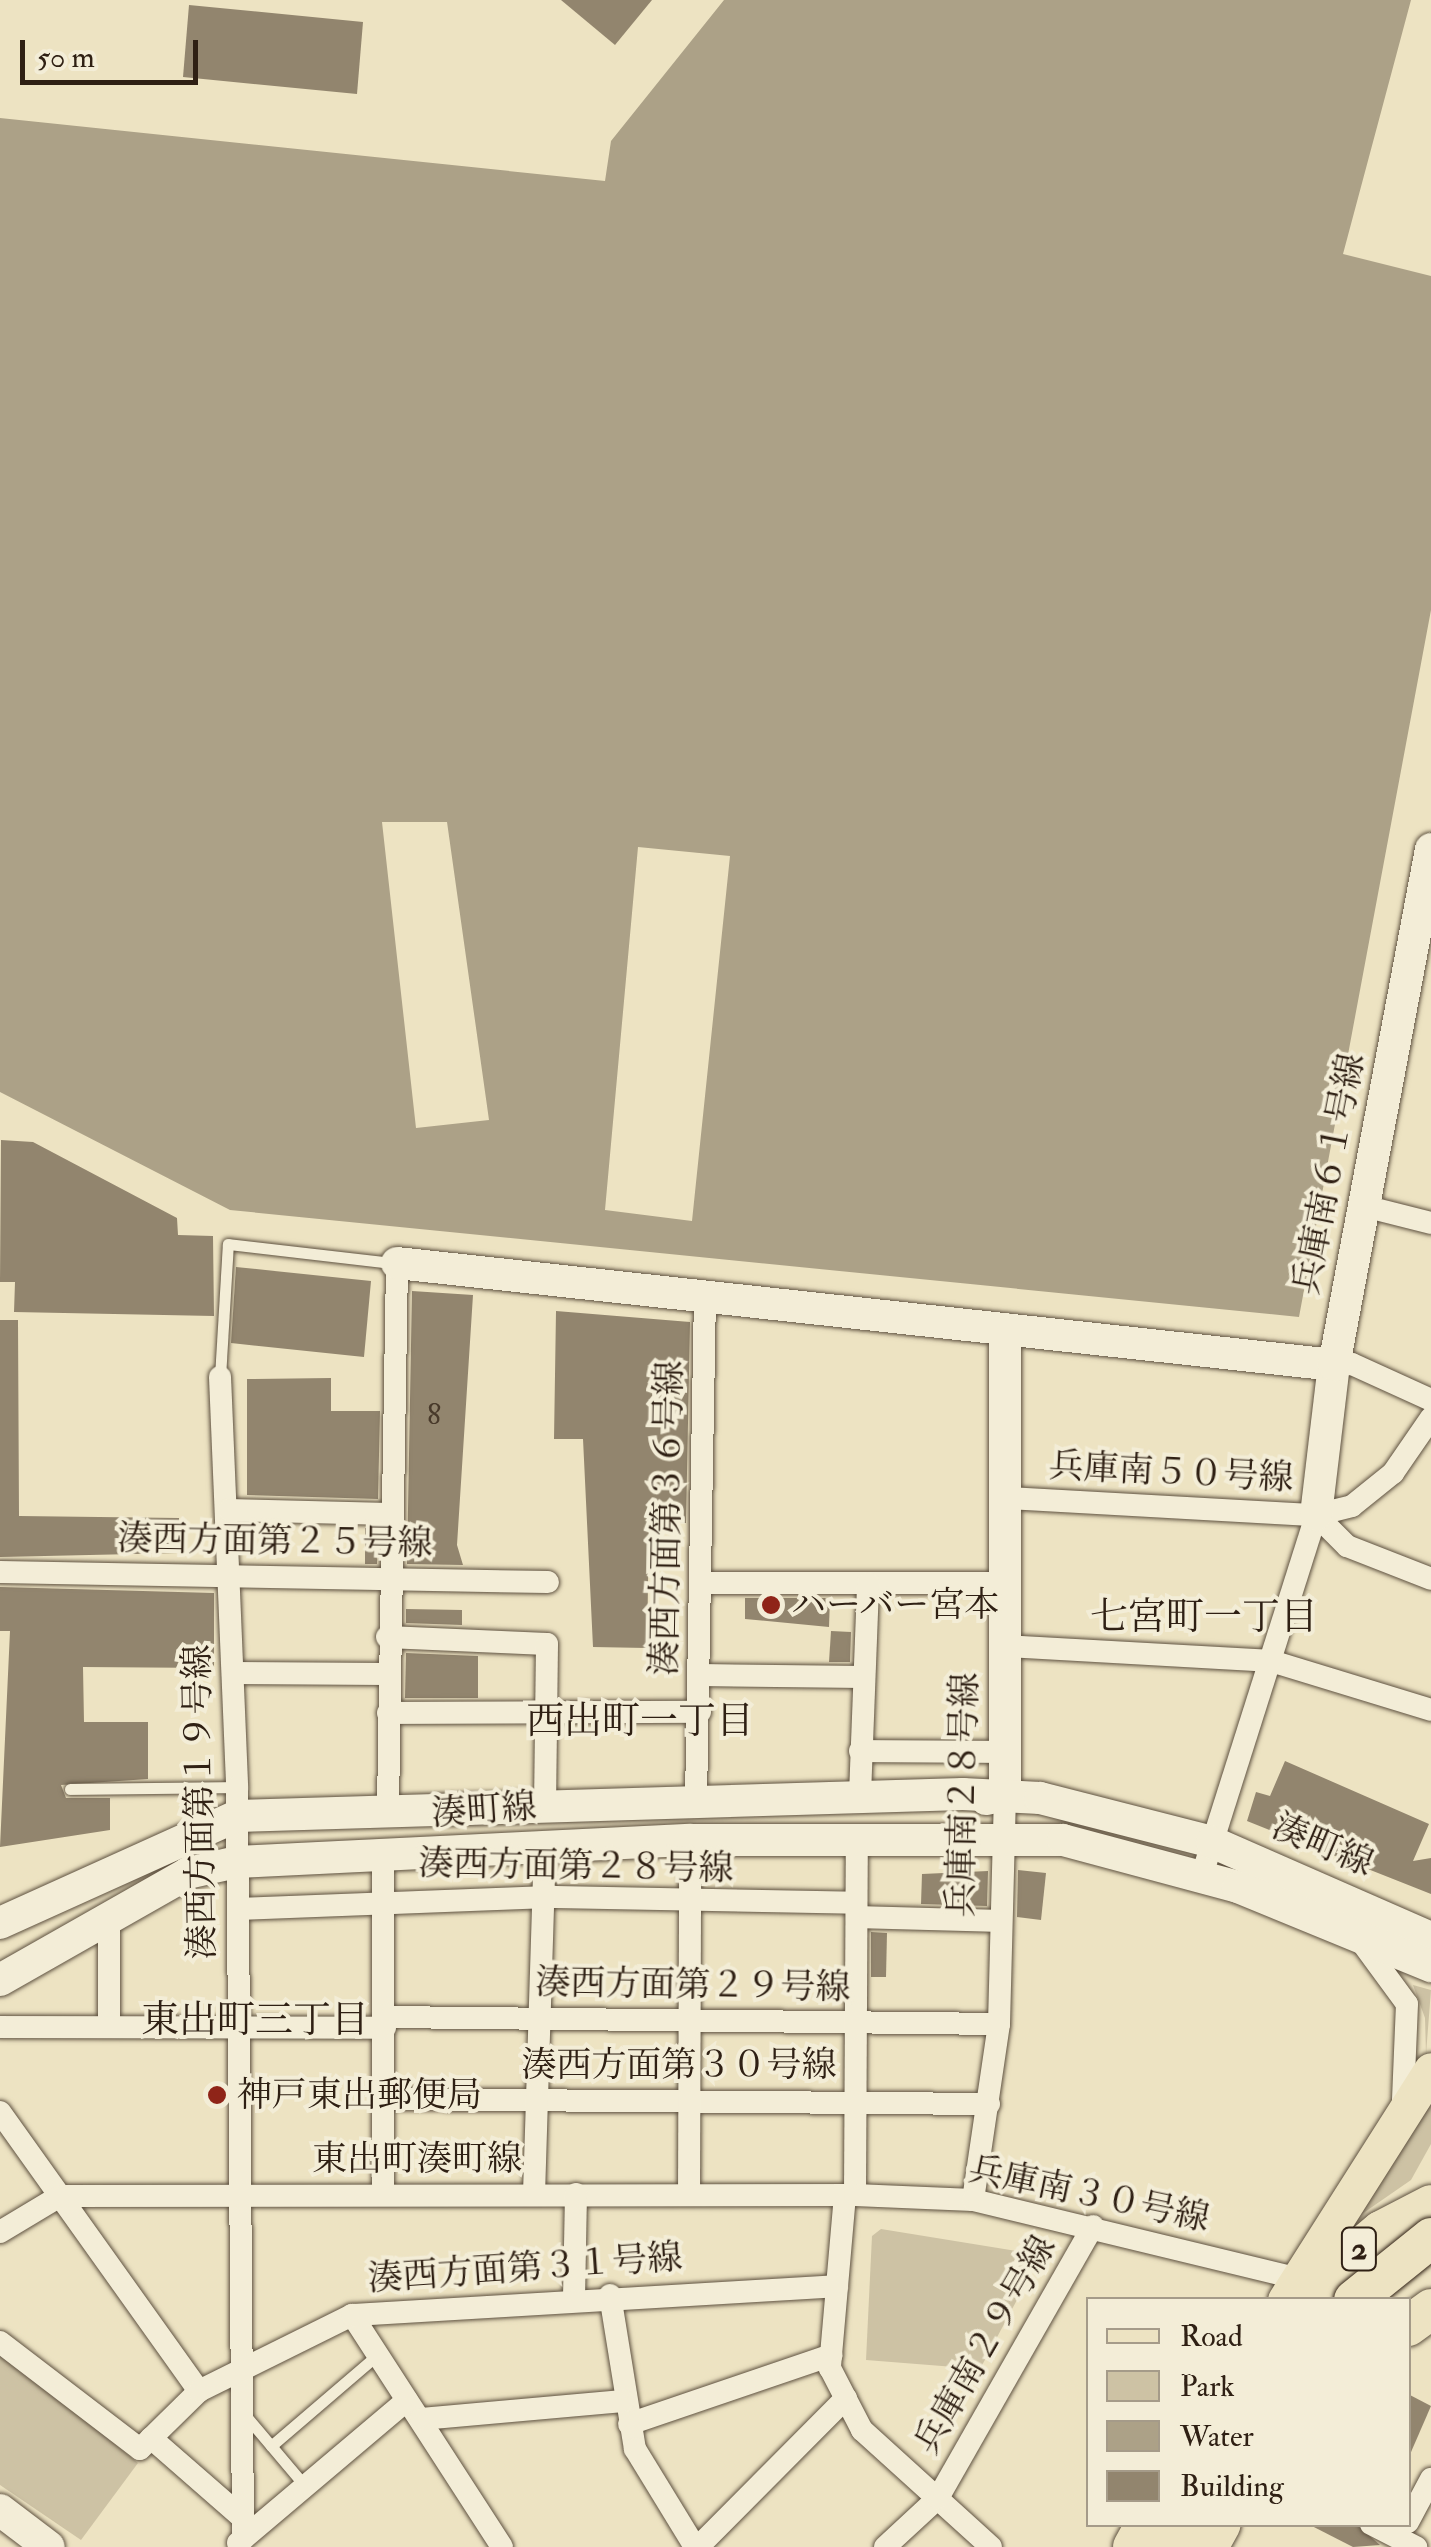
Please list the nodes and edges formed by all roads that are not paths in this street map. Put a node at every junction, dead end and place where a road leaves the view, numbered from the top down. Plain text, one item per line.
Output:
1 (1431, 850) edge
2 (1422, 948) edge
3 (1364, 1206) junction
4 (1431, 1223) edge
5 (398, 1263) junction
6 (704, 1296) junction
7 (1005, 1329) junction
8 (1334, 1365) junction
9 (220, 1376) joint
10 (1431, 1400) edge
11 (1431, 1418) edge
12 (1008, 1498) junction
13 (228, 1510) junction
14 (388, 1514) junction
15 (1316, 1515) junction
16 (0, 1572) edge
17 (232, 1574) junction
18 (387, 1578) junction
19 (1431, 1579) edge
20 (548, 1582) dead end
21 (702, 1583) junction
22 (868, 1583) junction
23 (1003, 1583) junction
24 (387, 1636) junction
25 (1005, 1646) junction
26 (1270, 1661) junction
27 (234, 1673) junction
28 (387, 1674) junction
29 (700, 1675) junction
30 (864, 1677) junction
31 (1431, 1710) edge
32 (388, 1712) junction
33 (546, 1712) junction
34 (700, 1712) junction
35 (860, 1751) junction
36 (1003, 1752) junction
37 (70, 1790) dead end
38 (860, 1795) junction
39 (1004, 1795) junction
40 (696, 1800) junction
41 (237, 1801) junction
42 (388, 1807) junction
43 (545, 1808) junction
44 (762, 1812) junction
45 (857, 1839) junction
46 (690, 1840) junction
47 (1003, 1840) junction
48 (1212, 1842) junction
49 (544, 1846) junction
50 (383, 1858) junction
51 (236, 1862) junction
52 (1202, 1875) junction
53 (543, 1898) junction
54 (692, 1900) junction
55 (386, 1902) junction
56 (238, 1909) junction
57 (856, 1910) junction
58 (1002, 1921) junction
59 (0, 1923) edge
60 (109, 1923) junction
61 (1357, 1937) junction
62 (1431, 1938) edge
63 (1431, 1966) edge
64 (0, 1980) edge
65 (538, 2017) junction
66 (692, 2018) junction
67 (856, 2022) junction
68 (386, 2023) junction
69 (238, 2024) junction
70 (999, 2024) junction
71 (108, 2026) junction
72 (0, 2027) edge
73 (1431, 2070) edge
74 (382, 2099) junction
75 (535, 2100) junction
76 (691, 2100) junction
77 (856, 2101) junction
78 (989, 2104) junction
79 (0, 2112) edge
80 (1400, 2115) junction
81 (236, 2194) junction
82 (383, 2194) junction
83 (534, 2194) junction
84 (576, 2194) junction
85 (689, 2194) junction
86 (850, 2195) junction
87 (60, 2196) junction
88 (973, 2200) junction
89 (1430, 2211) edge
90 (1092, 2226) junction
91 (0, 2232) edge
92 (837, 2286) junction
93 (1298, 2290) edge
94 (610, 2295) junction
95 (1357, 2297) edge
96 (1378, 2297) edge
97 (574, 2298) junction
98 (352, 2315) junction
99 (0, 2342) edge
100 (832, 2355) junction
101 (375, 2357) junction
102 (241, 2365) junction
103 (199, 2391) junction
104 (846, 2398) junction
105 (414, 2410) junction
106 (242, 2412) junction
107 (626, 2413) junction
108 (146, 2444) junction
109 (271, 2446) junction
110 (1431, 2479) edge
111 (305, 2486) junction
112 (938, 2498) junction
113 (0, 2510) edge
114 (1380, 2527) edge
115 (1409, 2537) edge
116 (243, 2538) edge
117 (49, 2547) edge
118 (502, 2547) edge
119 (696, 2547) edge
120 (885, 2547) edge
121 (990, 2547) edge

1 - 2 street, 兵庫南６１号線
2 - 3 street, 兵庫南６１号線
3 - 4 street
3 - 8 street, 兵庫南６１号線
5 - 6 street
5 - 9 lane, 湊西方面第１９号線
5 - 14 street
6 - 7 street
6 - 21 street, 湊西方面第３６号線
7 - 8 street
7 - 12 street, 兵庫南２８号線
8 - 10 street
8 - 15 street, 兵庫南６１号線
9 - 13 street, 湊西方面第１９号線
11 - 15 street
12 - 15 street, 兵庫南５０号線
12 - 23 street, 兵庫南２８号線
13 - 14 street
13 - 17 street, 湊西方面第１９号線
14 - 18 street
15 - 19 street, 兵庫南５０号線
15 - 26 street
16 - 17 street, 湊西方面第２５号線
17 - 18 street, 湊西方面第２５号線
17 - 27 street, 湊西方面第１９号線
18 - 20 street, 湊西方面第２５号線
18 - 24 street
21 - 22 street
21 - 29 street, 湊西方面第３６号線
22 - 23 street
22 - 30 street
23 - 25 street, 兵庫南２８号線
24 - 28 street
24 - 33 street
25 - 26 street
25 - 36 street, 兵庫南２８号線
26 - 31 street
26 - 48 street
27 - 28 street
27 - 41 street, 湊西方面第１９号線
28 - 32 street
29 - 30 street
29 - 34 street, 湊西方面第３６号線
30 - 35 street
32 - 33 street
32 - 42 street
33 - 34 street
33 - 43 street
34 - 40 street, 湊西方面第３６号線
35 - 36 street
35 - 38 street
36 - 39 street, 兵庫南２８号線
37 - 41 lane
38 - 39 street, 湊町線
38 - 40 street, 湊町線
39 - 44 street, 湊町線
39 - 47 street, 兵庫南２８号線
39 - 48 street, 湊町線
40 - 43 street, 湊町線
41 - 42 street, 湊町線
41 - 44 street, 湊町線
41 - 51 street, 湊西方面第１９号線
41 - 59 street, 湊町線
42 - 43 street, 湊町線
44 - 47 street, 湊町線
45 - 46 street, 湊町線
45 - 47 street, 湊町線
45 - 57 street
46 - 49 street, 湊町線
46 - 54 street
47 - 52 street, 湊町線
47 - 58 street, 兵庫南２８号線
48 - 52 street
48 - 62 street, 湊町線
49 - 50 street, 湊町線
49 - 53 street
50 - 51 street, 湊町線
50 - 55 street
51 - 56 street, 湊西方面第１９号線
51 - 60 street, 湊町線
52 - 61 street, 湊町線
53 - 54 street, 湊西方面第２８号線
53 - 55 street, 湊西方面第２８号線
53 - 65 street
54 - 57 street, 湊西方面第２８号線
54 - 66 street
55 - 56 street, 湊西方面第２８号線
55 - 68 street
56 - 69 street, 湊西方面第１９号線
57 - 58 street, 湊西方面第２８号線
57 - 67 street
58 - 70 street, 兵庫南２８号線
60 - 64 street, 湊町線
60 - 71 street
61 - 63 street, 湊町線
61 - 80 street
65 - 66 street, 湊西方面第２９号線
65 - 68 street, 湊西方面第２９号線
65 - 75 street
66 - 67 street, 湊西方面第２９号線
66 - 76 street
67 - 70 street, 湊西方面第２９号線
67 - 77 street
68 - 69 street, 湊西方面第２９号線
68 - 74 street
69 - 71 street, 湊西方面第２９号線
69 - 81 street, 湊西方面第１９号線
70 - 78 street, 兵庫南２８号線
71 - 72 street, 湊西方面第２９号線
73 - 80 main road
74 - 75 street, 湊西方面第３０号線
74 - 82 street
75 - 76 street, 湊西方面第３０号線
75 - 83 street
76 - 77 street, 湊西方面第３０号線
76 - 85 street
77 - 78 street, 湊西方面第３０号線
77 - 86 street
78 - 88 street, 兵庫南２８号線
79 - 87 street
80 - 93 main road
81 - 82 street, 東出町湊町線
81 - 87 street, 東出町湊町線
81 - 102 street, 湊西方面第１９号線
82 - 83 street, 東出町湊町線
83 - 84 street, 東出町湊町線
84 - 85 street, 東出町湊町線
84 - 97 street
85 - 86 street, 東出町湊町線
86 - 88 street, 兵庫南３０号線
86 - 92 street
87 - 91 street
87 - 103 street
88 - 90 street, 兵庫南３０号線
89 - 93 highway, 2
89 - 95 highway, bridge
89 - 96 main road
90 - 93 street, 兵庫南３０号線
90 - 112 street, 兵庫南２９号線
92 - 94 street, 湊西方面第３１号線
92 - 100 street
94 - 97 street, 湊西方面第３１号線
94 - 107 street
97 - 98 street, 湊西方面第３１号線
98 - 101 street
98 - 102 street, 湊西方面第３１号線
99 - 108 street
100 - 104 street
100 - 107 street
101 - 105 street
101 - 109 lane
102 - 103 street, 湊西方面第３１号線
102 - 106 street, 湊西方面第１９号線
103 - 108 street, 湊西方面第３１号線
104 - 112 street
104 - 119 street
105 - 107 street
105 - 111 street
105 - 118 street
106 - 109 lane
106 - 116 street, 湊西方面第１９号線
107 - 119 street
108 - 116 street
109 - 111 lane
110 - 115 street
111 - 116 street
112 - 120 street, 兵庫南２９号線
112 - 121 street
113 - 117 street
114 - 115 street

